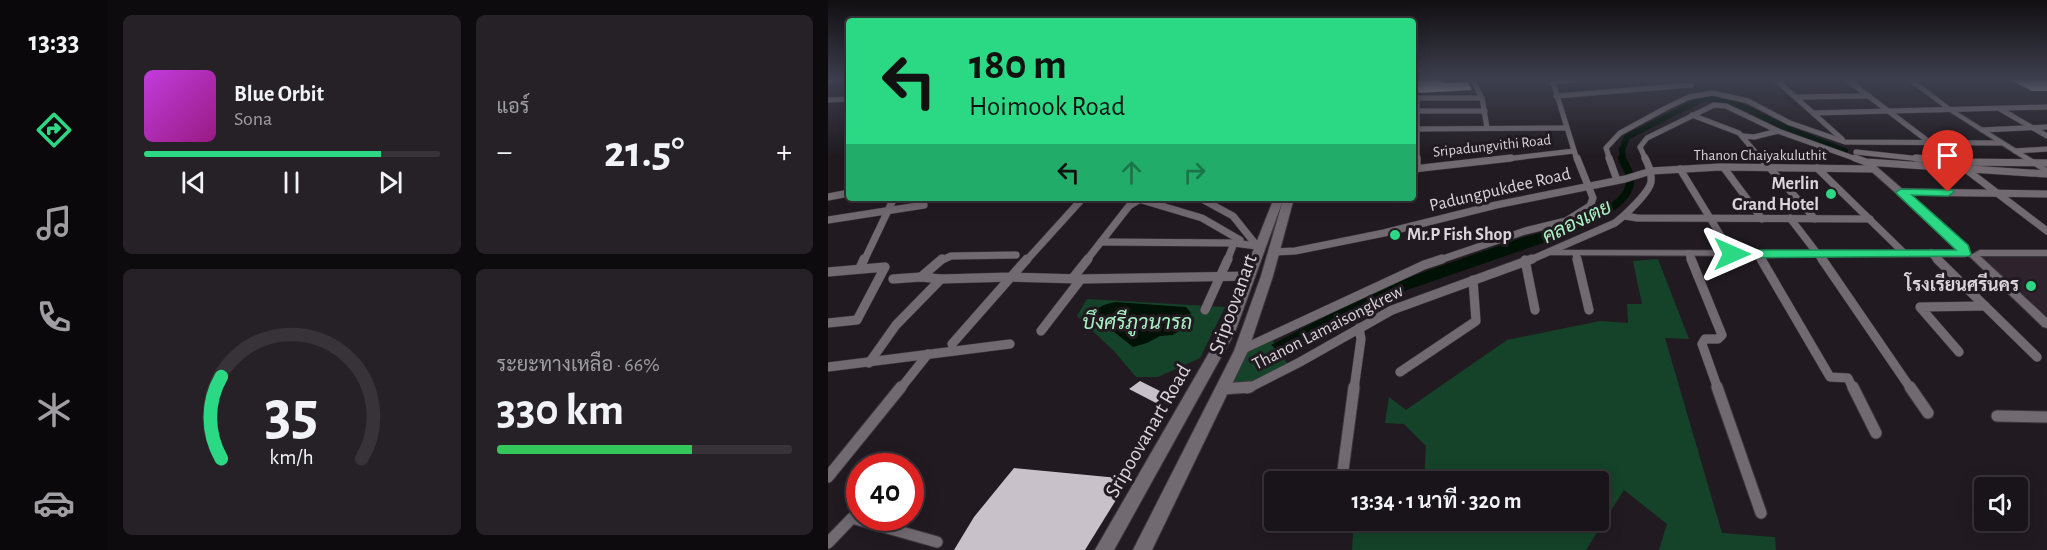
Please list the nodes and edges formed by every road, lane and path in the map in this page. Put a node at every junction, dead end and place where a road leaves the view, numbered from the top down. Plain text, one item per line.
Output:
1 (1418, 105) edge
2 (1484, 105) edge
3 (1559, 105) edge
4 (1673, 105) edge
5 (1755, 105) edge
6 (1804, 105) edge
7 (1880, 105) edge
8 (1943, 105) edge
9 (2047, 107) edge
10 (1999, 109) junction
11 (1418, 111) junction
12 (1485, 111) junction
13 (1952, 111) junction
14 (1889, 112) junction
15 (1813, 113) junction
16 (1692, 115) junction
17 (1416, 123) edge
18 (2047, 127) edge
19 (1487, 128) junction
20 (1566, 128) junction
21 (2031, 128) junction
22 (1416, 129) edge
23 (1982, 130) junction
24 (1778, 131) junction
25 (1743, 136) junction
26 (2047, 136) edge
27 (1928, 141) junction
28 (1845, 142) junction
29 (2001, 143) junction
30 (2047, 149) edge
31 (1574, 151) junction
32 (2015, 151) junction
33 (1856, 152) junction
34 (1864, 161) junction
35 (1954, 162) junction
36 (2047, 163) edge
37 (2035, 164) junction
38 (1771, 167) junction
39 (1724, 168) junction
40 (1817, 168) junction
41 (1416, 169) edge
42 (1680, 169) junction
43 (1874, 169) junction
44 (1966, 170) junction
45 (1648, 172) junction
46 (2047, 173) edge
47 (1621, 179) junction
48 (1587, 185) junction
49 (1901, 192) junction
50 (1995, 193) junction
51 (846, 194) edge
52 (2047, 194) edge
53 (831, 197) edge
54 (892, 201) edge
55 (1080, 201) edge
56 (1135, 201) edge
57 (1145, 201) edge
58 (1207, 201) edge
59 (1278, 201) edge
60 (1288, 201) edge
61 (924, 205) dead end
62 (828, 207) edge
63 (887, 212) junction
64 (1625, 216) junction
65 (1710, 218) junction
66 (1790, 218) junction
67 (1762, 219) junction
68 (1815, 219) junction
69 (1870, 219) junction
70 (828, 220) edge
71 (2047, 231) edge
72 (1101, 242) junction
73 (1233, 243) junction
74 (1260, 243) junction
75 (1274, 252) junction
76 (1549, 253) junction
77 (1818, 253) junction
78 (1904, 253) junction
79 (1931, 253) junction
80 (1970, 253) junction
81 (2047, 253) edge
82 (1576, 254) junction
83 (1689, 254) junction
84 (1732, 254) junction
85 (1758, 254) junction
86 (1016, 255) dead end
87 (1525, 260) junction
88 (860, 268) junction
89 (828, 272) edge
90 (1221, 276) junction
91 (1250, 276) junction
92 (1267, 276) junction
93 (921, 277) junction
94 (1011, 277) junction
95 (893, 279) dead end
96 (941, 279) junction
97 (1076, 279) junction
98 (1473, 280) junction
99 (1985, 306) junction
100 (1205, 310) dead end
101 (1534, 310) dead end
102 (1590, 310) dead end
103 (828, 323) edge
104 (2047, 324) edge
105 (1359, 328) junction
106 (1041, 331) dead end
107 (952, 344) dead end
108 (1010, 344) dead end
109 (1240, 351) junction
110 (1959, 352) dead end
111 (928, 354) junction
112 (2037, 357) dead end
113 (869, 363) junction
114 (830, 368) edge
115 (1400, 372) dead end
116 (1222, 389) junction
117 (1929, 413) dead end
118 (1997, 416) dead end
119 (2047, 417) edge
120 (1876, 433) dead end
121 (1343, 470) dead end
122 (828, 477) edge
123 (1761, 513) dead end
124 (937, 542) dead end
125 (828, 543) edge
126 (1104, 550) edge
127 (1142, 550) edge

1 - 11 street
2 - 12 street
3 - 20 street, Padungpukdee Road
4 - 47 street
5 - 28 street
6 - 15 street
7 - 14 street
8 - 13 street
9 - 10 street
10 - 13 street
10 - 21 street
11 - 12 street
11 - 17 street
12 - 19 street
13 - 14 street
13 - 23 street
14 - 15 street
14 - 27 street
15 - 28 street
16 - 24 street
16 - 25 street
16 - 45 street
18 - 21 street
19 - 20 street
19 - 22 street
20 - 31 street, Padungpukdee Road
21 - 23 street
21 - 26 street
23 - 29 street
24 - 25 street
24 - 34 street
25 - 38 street
27 - 28 street
27 - 29 street
27 - 35 street
28 - 33 street
29 - 32 street
30 - 32 street
31 - 41 street, Sripadungvithi Road
31 - 48 street, Padungpukdee Road
32 - 37 street
33 - 34 street
33 - 35 street
34 - 43 street
34 - 44 street
35 - 37 street
35 - 44 street
36 - 37 street
37 - 46 street
38 - 39 street, Thanon Chaiyakuluthit
38 - 40 street, Thanon Chaiyakuluthit
38 - 68 street
39 - 42 street, Thanon Chaiyakuluthit
39 - 67 street
40 - 43 street, Thanon Chaiyakuluthit
40 - 69 street
42 - 45 street, Thanon Chaiyakuluthit
42 - 65 street
43 - 49 street
44 - 46 street
44 - 50 street
45 - 47 street, Thanon Chaiyakuluthit
45 - 64 street
47 - 48 street, Thanon Chaiyakuluthit
48 - 75 street, Padungpukdee Road
48 - 109 street
49 - 50 street
49 - 80 street
50 - 52 street
50 - 71 street
51 - 53 street
53 - 62 street
54 - 63 street
55 - 94 street
56 - 72 street
57 - 74 street
58 - 74 street
59 - 74 main road, Sripoovanart Road
60 - 75 main road, Sripoovanart
61 - 63 street
63 - 70 street
63 - 88 street
64 - 65 street
64 - 76 street, Thanon Lamaisongkrew
65 - 67 street
65 - 84 street
66 - 67 street
66 - 68 street
66 - 77 street
68 - 69 street
69 - 78 street
72 - 73 street
72 - 97 street
73 - 74 street
73 - 90 street
74 - 91 main road, Sripoovanart Road
75 - 92 main road, Sripoovanart
76 - 82 street
76 - 87 street, Thanon Lamaisongkrew
77 - 78 street
77 - 85 street
77 - 117 street
78 - 79 street
79 - 80 street
79 - 99 street
80 - 81 street
80 - 104 street
82 - 83 street
82 - 102 street
83 - 84 street
83 - 123 street
84 - 85 street
85 - 120 street
86 - 93 street
87 - 98 street, Thanon Lamaisongkrew
87 - 101 street
88 - 89 street
88 - 103 street
90 - 91 street
90 - 97 street
90 - 100 street
91 - 92 main road
91 - 126 main road, Sripoovanart Road
92 - 109 main road, Sripoovanart
93 - 95 street
93 - 96 street
94 - 96 street
94 - 97 street
94 - 107 street
96 - 113 street
97 - 106 street
98 - 105 street, Thanon Lamaisongkrew
98 - 115 street
99 - 110 street
99 - 112 street
105 - 116 street, Thanon Lamaisongkrew
105 - 121 street
108 - 111 street
109 - 116 main road, Sripoovanart
111 - 113 street
111 - 122 street
113 - 114 street
116 - 127 main road, Sripoovanart
118 - 119 street
124 - 125 street

